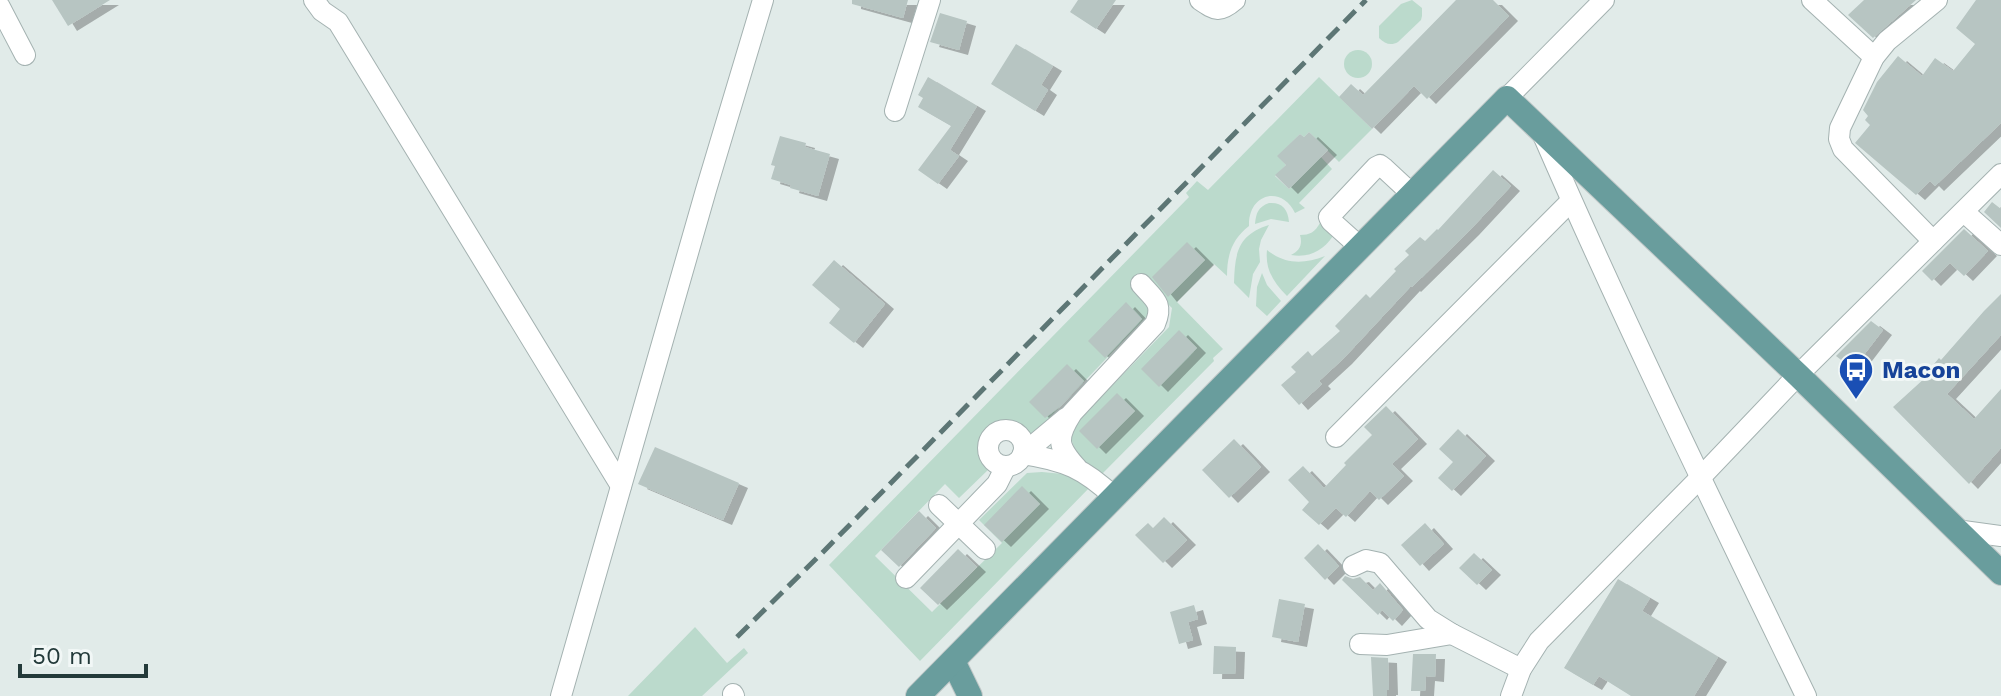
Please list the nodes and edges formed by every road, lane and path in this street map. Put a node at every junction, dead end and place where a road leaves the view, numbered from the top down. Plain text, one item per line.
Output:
1 (314, 0) edge
2 (336, 0) edge
3 (763, 0) edge
4 (930, 0) edge
5 (1200, 0) edge
6 (1235, 0) edge
7 (1812, 0) edge
8 (1937, 0) edge
9 (1597, 2) edge
10 (0, 7) edge
11 (338, 22) junction
12 (25, 55) dead end
13 (1874, 57) junction
14 (1507, 98) junction
15 (895, 111) dead end
16 (1541, 131) junction
17 (2001, 174) edge
18 (1412, 194) junction
19 (1571, 201) junction
20 (1964, 212) junction
21 (1933, 241) junction
22 (2001, 245) edge
23 (1360, 247) junction
24 (1141, 284) dead end
25 (1798, 375) junction
26 (1072, 413) junction
27 (1336, 437) dead end
28 (1023, 454) junction
29 (1006, 466) junction
30 (1077, 468) junction
31 (1700, 478) junction
32 (621, 486) junction
33 (1114, 497) junction
34 (939, 505) dead end
35 (959, 525) junction
36 (1956, 530) junction
37 (2001, 536) edge
38 (985, 549) dead end
39 (1353, 566) dead end
40 (2001, 573) edge
41 (906, 578) dead end
42 (1452, 634) junction
43 (1360, 644) dead end
44 (953, 661) junction
45 (1521, 669) junction
46 (561, 696) edge
47 (918, 696) edge
48 (970, 696) edge
49 (1511, 696) edge
50 (1806, 696) edge

1 - 11 street
2 - 11 street
3 - 32 street
4 - 15 street
5 - 6 street
7 - 13 street
8 - 13 street
9 - 14 street
10 - 12 street
11 - 32 street
13 - 21 street
14 - 16 main road
14 - 18 main road
16 - 19 street
16 - 25 main road
17 - 20 street
18 - 23 main road
18 - 23 street
19 - 27 street
19 - 31 street
20 - 21 street
20 - 22 street
21 - 25 street
23 - 33 main road
24 - 26 street
25 - 31 street
25 - 36 main road
26 - 28 street
26 - 30 street
28 - 29 street
28 - 29 street
28 - 30 street
29 - 35 street
30 - 33 street
31 - 45 street
31 - 50 street
32 - 46 street
33 - 44 main road
34 - 35 street
35 - 38 street
35 - 41 street
36 - 37 street
36 - 40 main road
39 - 42 street
42 - 43 street
42 - 45 street
44 - 47 main road
44 - 48 main road
45 - 49 street

